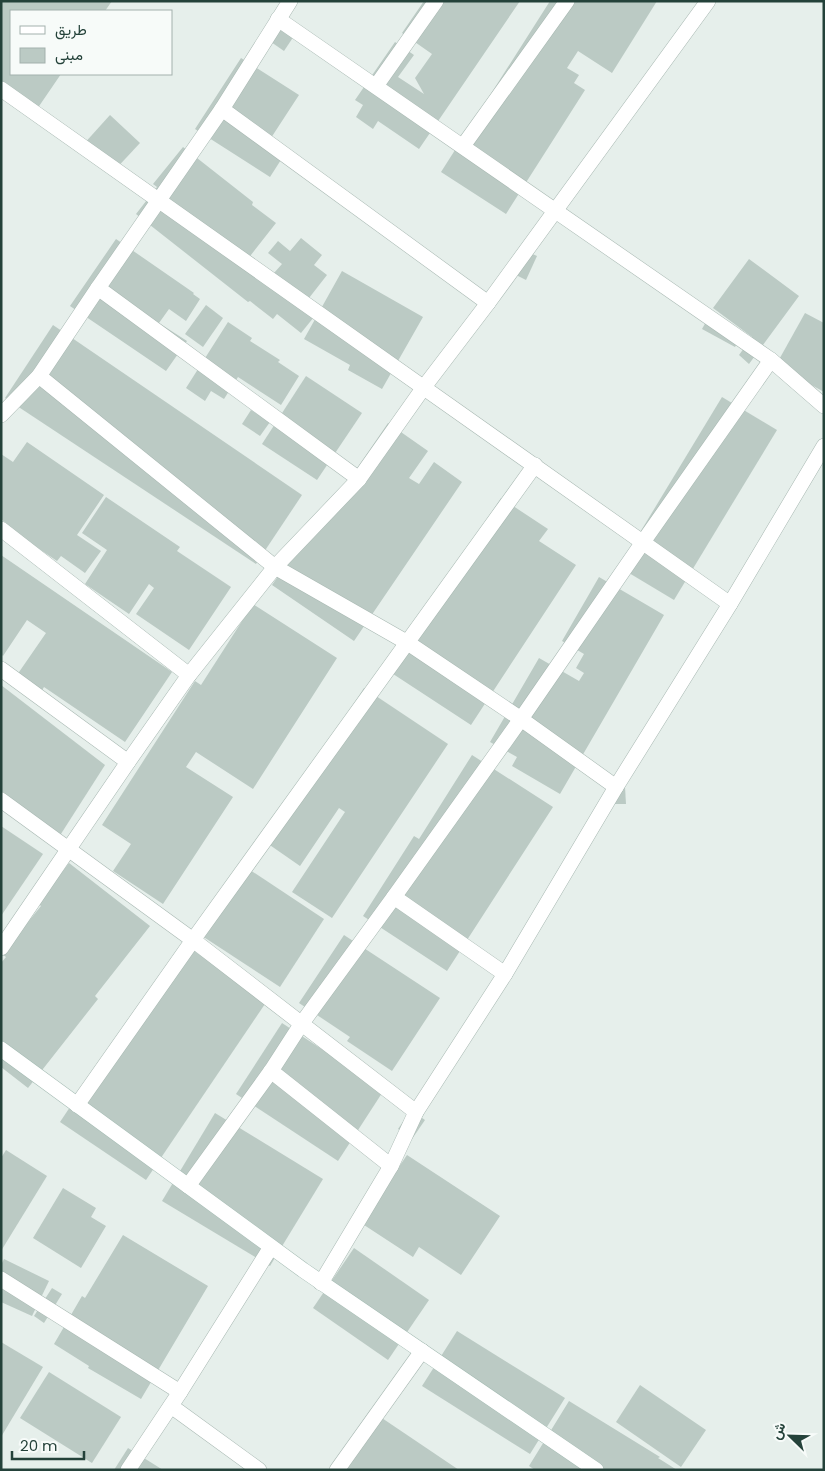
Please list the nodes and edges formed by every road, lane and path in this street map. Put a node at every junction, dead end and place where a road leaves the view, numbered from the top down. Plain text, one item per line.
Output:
1 (290, 1) edge
2 (436, 1) edge
3 (567, 1) edge
4 (708, 1) edge
5 (278, 19) junction
6 (376, 86) junction
7 (1, 89) edge
8 (222, 109) junction
9 (463, 146) junction
10 (159, 202) junction
11 (555, 211) junction
12 (98, 288) junction
13 (488, 303) junction
14 (771, 360) junction
15 (39, 376) junction
16 (424, 387) junction
17 (824, 406) edge
18 (1, 414) edge
19 (824, 446) edge
20 (535, 465) junction
21 (359, 479) junction
22 (1, 529) edge
23 (643, 542) junction
24 (274, 567) junction
25 (730, 604) junction
26 (408, 643) junction
27 (1, 669) edge
28 (189, 675) junction
29 (521, 719) junction
30 (128, 762) junction
31 (616, 787) junction
32 (1, 800) edge
33 (69, 849) junction
34 (394, 897) junction
35 (193, 940) junction
36 (3, 942) edge
37 (505, 974) junction
38 (302, 1023) junction
39 (1, 1049) edge
40 (271, 1070) junction
41 (77, 1105) junction
42 (416, 1112) junction
43 (391, 1166) junction
44 (188, 1186) junction
45 (271, 1247) junction
46 (1, 1279) edge
47 (322, 1283) junction
48 (422, 1351) junction
49 (180, 1392) junction
50 (171, 1406) junction
51 (128, 1470) edge
52 (259, 1470) edge
53 (337, 1470) edge
54 (596, 1470) edge

1 - 5 street
2 - 6 street
3 - 9 street
4 - 11 street
5 - 6 street
5 - 8 street
6 - 9 street
7 - 10 street
8 - 10 street
8 - 13 street
9 - 11 street
10 - 12 street
10 - 16 street
11 - 13 street
11 - 14 street
12 - 15 street
12 - 21 street
13 - 16 street
14 - 17 street
14 - 23 street
15 - 18 street
15 - 24 street
16 - 20 street
16 - 21 street
19 - 25 street
20 - 23 street
20 - 26 street
21 - 24 street
22 - 28 street
23 - 25 street
23 - 29 street
24 - 26 street
24 - 28 street
25 - 31 street
26 - 29 street
26 - 35 street
27 - 30 street
28 - 30 street
29 - 31 street
29 - 34 street
30 - 33 street
31 - 37 street
32 - 33 street
33 - 35 street
33 - 36 street
34 - 37 street
34 - 38 street
35 - 38 street
35 - 41 street
37 - 42 street
38 - 40 street
38 - 42 street
39 - 41 street
40 - 43 street
40 - 44 street
41 - 44 street
42 - 43 street
43 - 47 street
44 - 45 street
45 - 47 street
45 - 49 street
46 - 49 street
47 - 48 street
48 - 53 street
48 - 54 street
49 - 50 street
50 - 51 street
50 - 52 street

